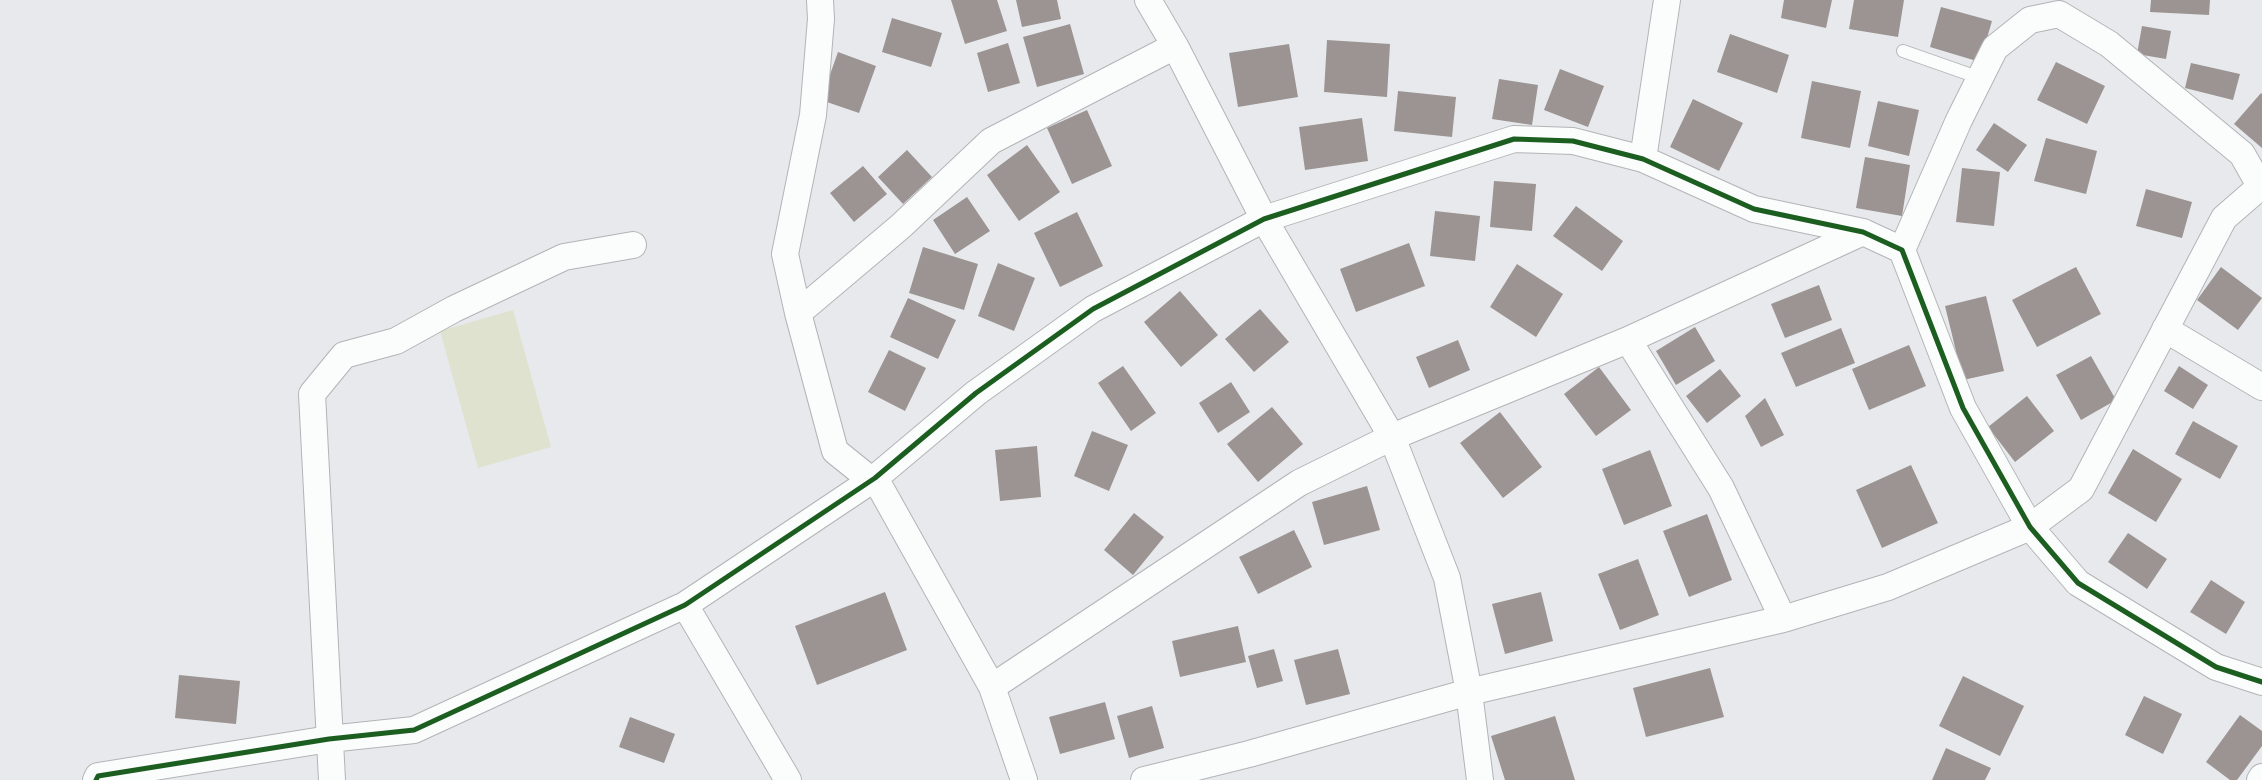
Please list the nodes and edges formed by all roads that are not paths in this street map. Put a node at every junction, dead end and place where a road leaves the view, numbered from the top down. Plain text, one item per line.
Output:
1 (820, 0) edge
2 (1148, 0) edge
3 (1667, 0) edge
4 (1175, 46) junction
5 (1904, 51) dead end
6 (1980, 78) junction
7 (1643, 159) junction
8 (2261, 186) edge
9 (1264, 219) junction
10 (1863, 232) junction
11 (633, 245) dead end
12 (1902, 250) junction
13 (798, 312) junction
14 (2165, 329) junction
15 (1628, 340) junction
16 (2262, 387) edge
17 (1392, 437) junction
18 (873, 479) junction
19 (2030, 527) junction
20 (684, 605) junction
21 (1783, 619) junction
22 (2262, 682) edge
23 (992, 687) junction
24 (1469, 692) junction
25 (329, 739) junction
26 (96, 780) edge
27 (332, 780) edge
28 (788, 780) edge
29 (1024, 780) edge
30 (1144, 780) edge
31 (1480, 780) edge

1 - 13 street
2 - 4 street
3 - 7 street
4 - 9 street
4 - 13 street
5 - 6 lane
6 - 8 street
6 - 12 street
7 - 9 street
7 - 10 street
8 - 14 street
9 - 17 street
9 - 18 street
10 - 12 street
10 - 15 street
11 - 25 street
12 - 19 street
13 - 18 street
14 - 16 street
14 - 19 street
15 - 17 street
15 - 21 street
17 - 23 street
17 - 24 street
18 - 20 street
18 - 23 street
19 - 21 street
19 - 22 street
20 - 25 street
20 - 28 street
21 - 24 street
23 - 29 street
24 - 30 street
24 - 31 street
25 - 26 street
25 - 27 street

